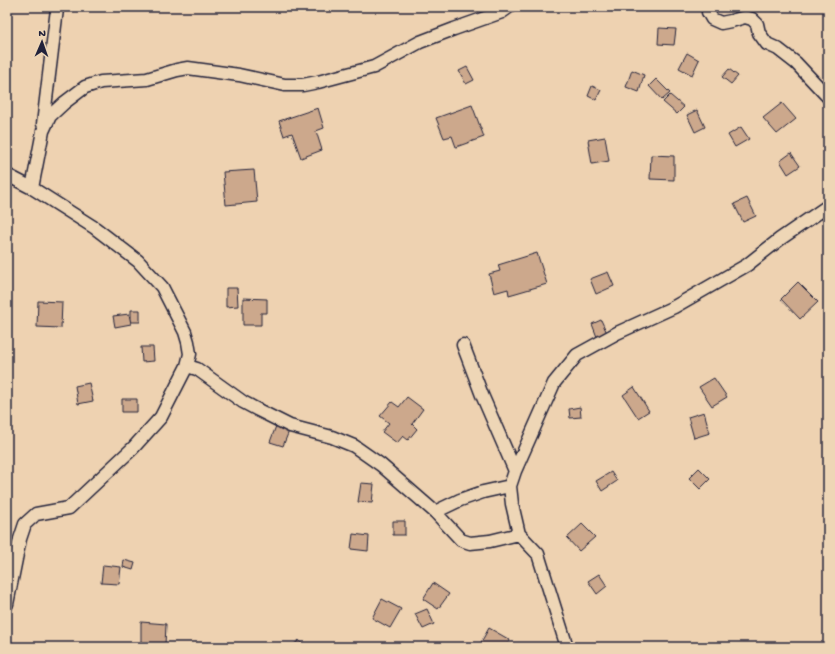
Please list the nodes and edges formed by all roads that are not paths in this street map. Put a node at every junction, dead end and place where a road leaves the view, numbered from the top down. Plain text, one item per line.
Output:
1 (54, 7) edge
2 (509, 7) edge
3 (708, 7) edge
4 (828, 97) edge
5 (43, 131) junction
6 (7, 175) edge
7 (32, 188) junction
8 (828, 206) edge
9 (463, 345) dead end
10 (187, 366) junction
11 (516, 471) junction
12 (510, 486) junction
13 (435, 512) junction
14 (519, 534) junction
15 (7, 604) edge
16 (567, 647) edge

1 - 5 street
2 - 5 street
3 - 4 street
5 - 7 street
6 - 7 street
7 - 10 street
8 - 11 street
9 - 11 street
10 - 13 street
10 - 15 street
11 - 12 street
12 - 13 street
12 - 14 street
13 - 14 street
14 - 16 street

